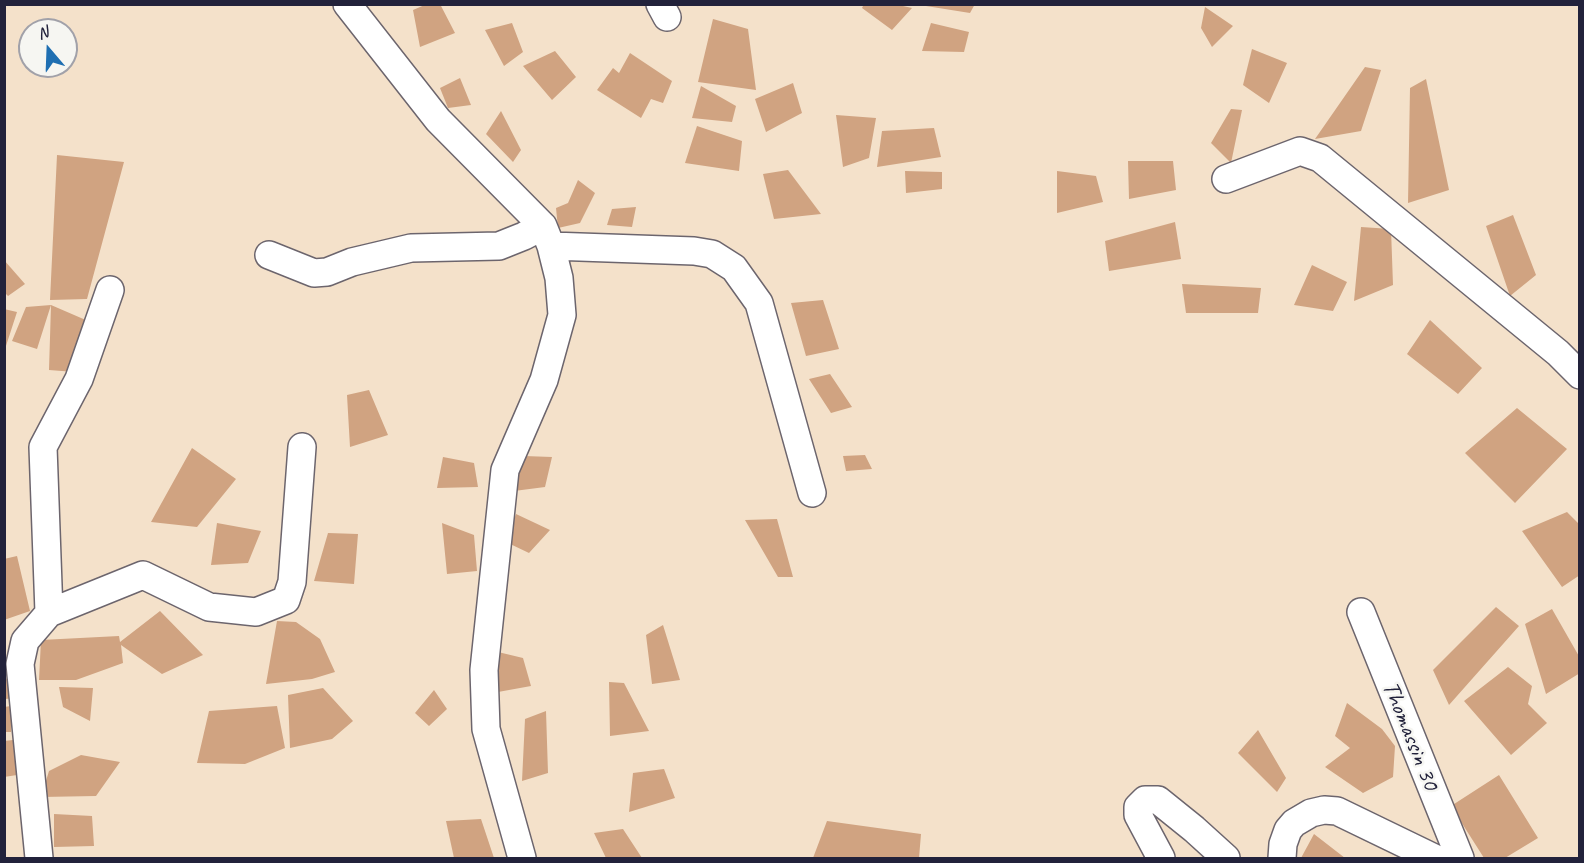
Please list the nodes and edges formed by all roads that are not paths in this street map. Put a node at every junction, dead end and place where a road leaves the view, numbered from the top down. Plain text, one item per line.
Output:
1 (347, 4) edge
2 (1226, 179) dead end
3 (547, 236) junction
4 (268, 255) dead end
5 (110, 290) dead end
6 (1580, 375) edge
7 (302, 447) dead end
8 (812, 493) dead end
9 (1361, 612) dead end
10 (49, 613) junction
11 (39, 858) edge
12 (522, 858) edge
13 (1161, 858) edge
14 (1226, 858) edge
15 (1281, 858) edge
16 (1434, 858) edge
17 (1460, 858) edge

1 - 3 street
2 - 6 street
3 - 4 street
3 - 8 street
3 - 12 street
5 - 10 street
7 - 10 street
9 - 17 street, Thomassin 30
10 - 11 street
13 - 14 street
15 - 16 street

